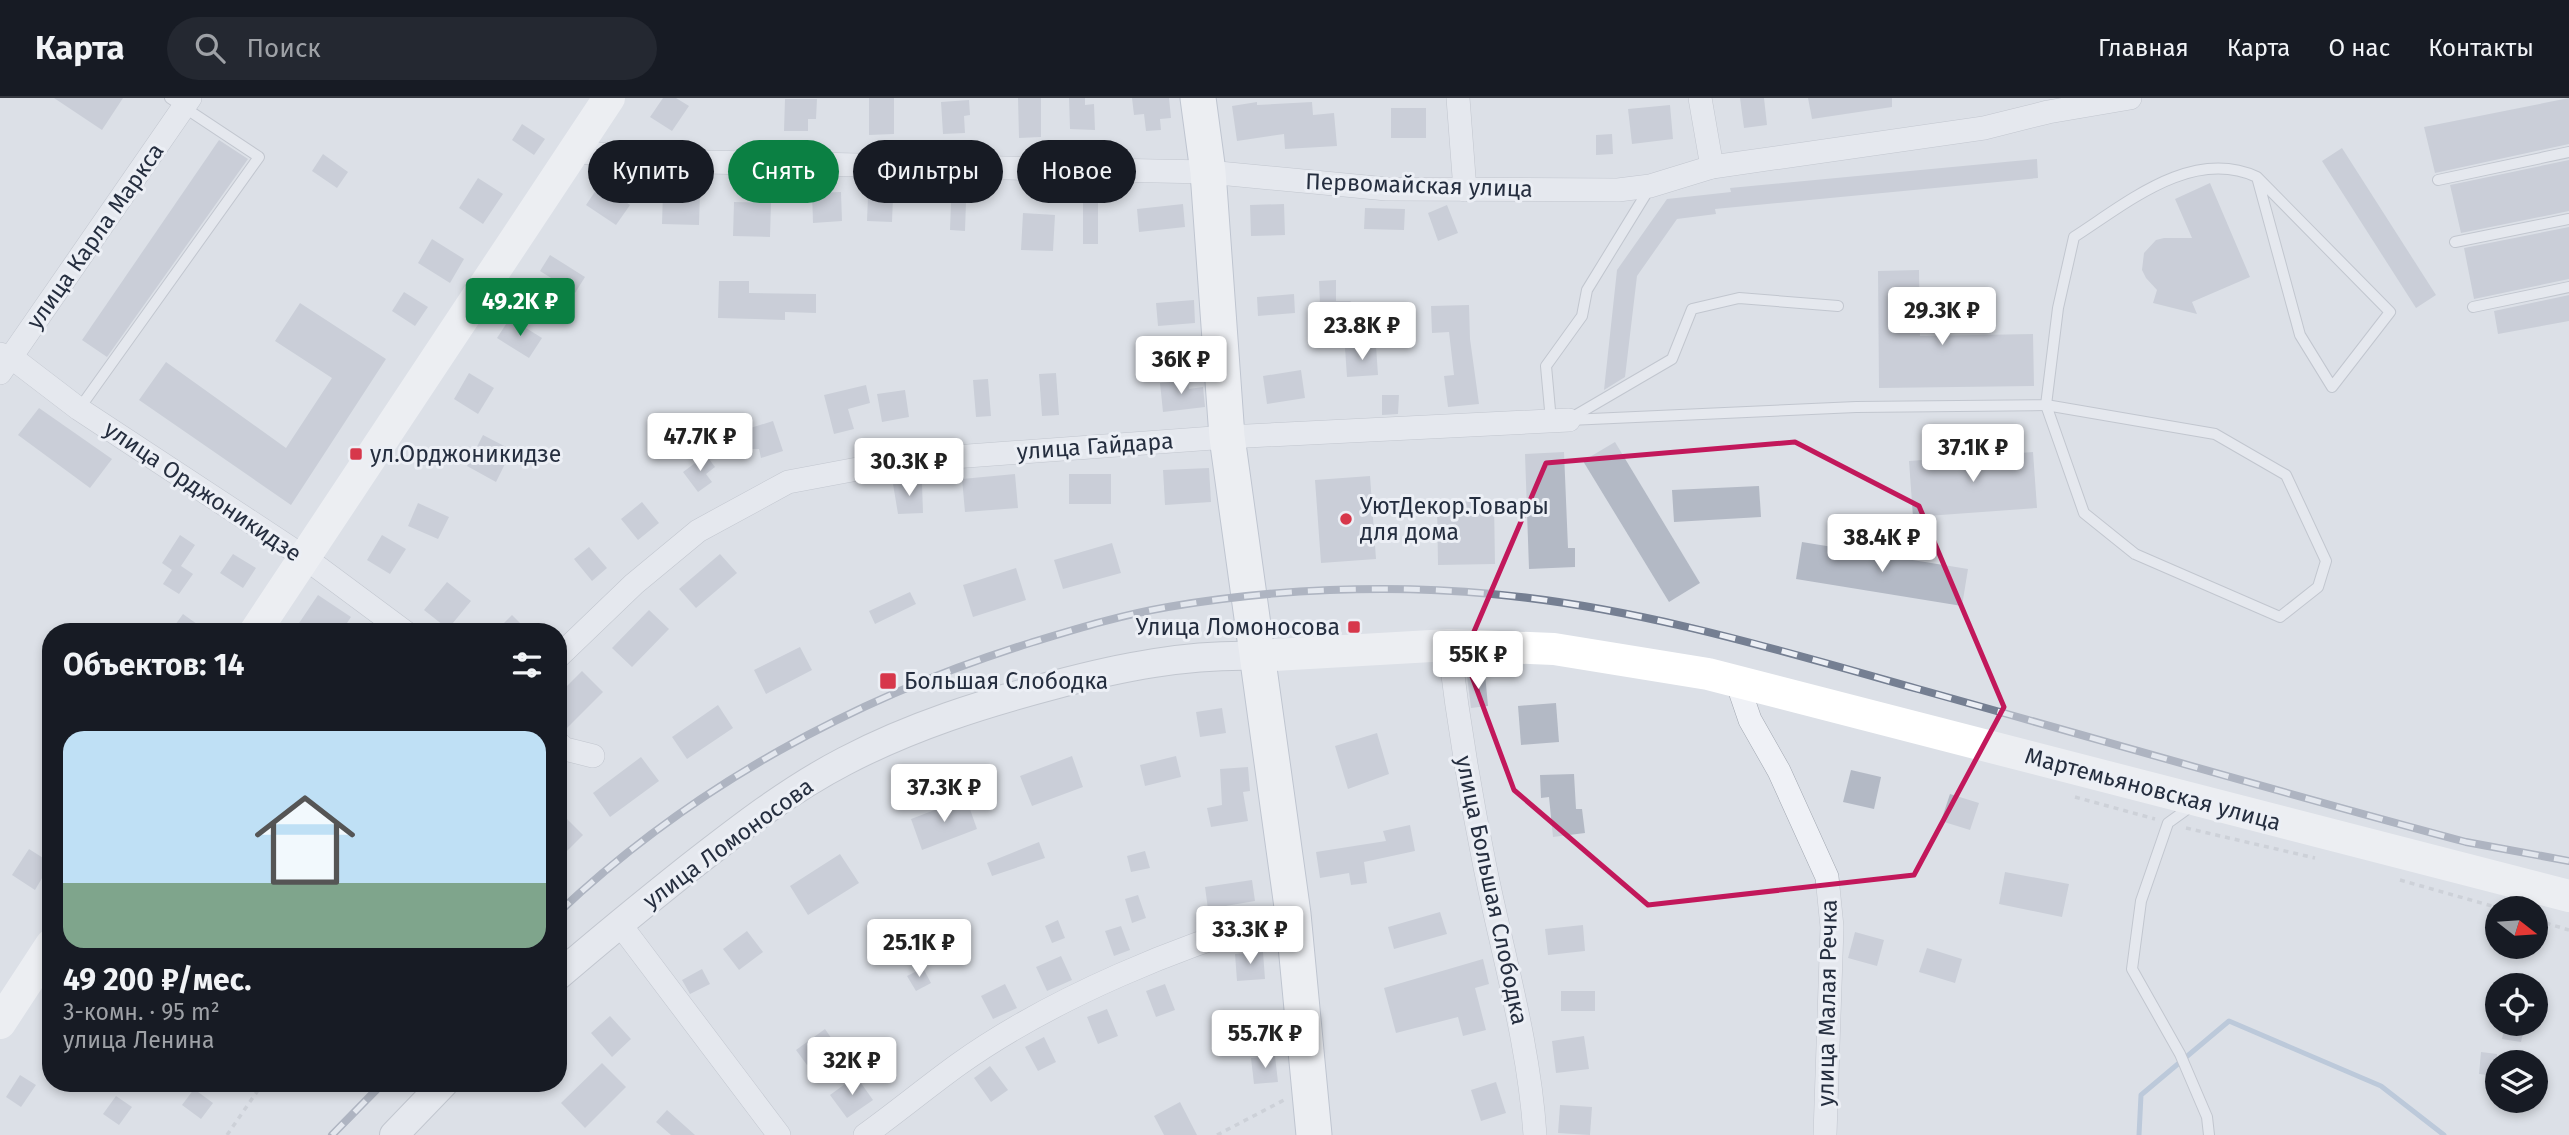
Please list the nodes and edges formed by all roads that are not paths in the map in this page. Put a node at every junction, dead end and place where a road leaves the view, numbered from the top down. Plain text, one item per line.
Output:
1 (608, 98) edge
2 (1198, 98) edge
3 (1458, 98) edge
4 (1700, 98) edge
5 (2130, 98) edge
6 (181, 101) edge
7 (2047, 105) edge
8 (574, 151) junction
9 (2569, 152) edge
10 (1712, 167) junction
11 (1208, 172) junction
12 (2257, 177) junction
13 (2438, 180) dead end
14 (1650, 186) junction
15 (1465, 190) junction
16 (2569, 219) edge
17 (2455, 242) dead end
18 (2569, 287) edge
19 (1838, 306) dead end
20 (2473, 307) dead end
21 (4, 361) edge
22 (2046, 405) junction
23 (79, 409) junction
24 (1560, 420) junction
25 (1227, 437) junction
26 (304, 557) junction
27 (261, 623) edge
28 (393, 623) edge
29 (1450, 645) junction
30 (567, 648) edge
31 (1257, 656) junction
32 (1737, 682) junction
33 (567, 749) edge
34 (593, 756) dead end
35 (2198, 801) junction
36 (2569, 896) edge
37 (1293, 915) junction
38 (619, 923) junction
39 (42, 959) edge
40 (567, 968) edge
41 (0, 1023) edge
42 (435, 1092) edge
43 (394, 1135) edge
44 (779, 1135) edge
45 (865, 1135) edge
46 (1314, 1135) edge
47 (1533, 1135) edge
48 (1825, 1135) edge
49 (2209, 1135) edge

1 - 8 main road
2 - 11 main road
3 - 15 street
4 - 10 street
5 - 7 street, Первомайская улица
6 - 21 street, улица Карла Маркса
6 - 23 lane
7 - 10 street, Первомайская улица
8 - 11 street, Первомайская улица
8 - 26 main road
9 - 13 lane
10 - 14 street, Первомайская улица
11 - 15 street, Первомайская улица
11 - 25 main road
12 - 12 lane
12 - 22 lane
14 - 15 street, Первомайская улица
14 - 24 lane
16 - 17 lane
18 - 20 lane
19 - 24 lane
21 - 23 street, улица Орджоникидзе
22 - 22 lane
22 - 24 lane
23 - 26 street, улица Орджоникидзе
24 - 25 street, улица Гайдара
25 - 30 street, улица Гайдара
25 - 31 main road
26 - 27 main road
26 - 28 street, улица Орджоникидзе
29 - 31 main road, улица Ломоносова
29 - 32 main road, улица Ломоносова
29 - 47 street, улица Большая Слободка
31 - 37 main road
31 - 38 street, улица Ломоносова
32 - 35 main road, Мартемьяновская улица
32 - 48 street, улица Малая Речка
33 - 34 street
35 - 36 main road, Мартемьяновская улица
35 - 49 lane
37 - 45 street
37 - 46 main road
38 - 40 street, улица Ломоносова
38 - 44 street
39 - 41 main road
42 - 43 street

